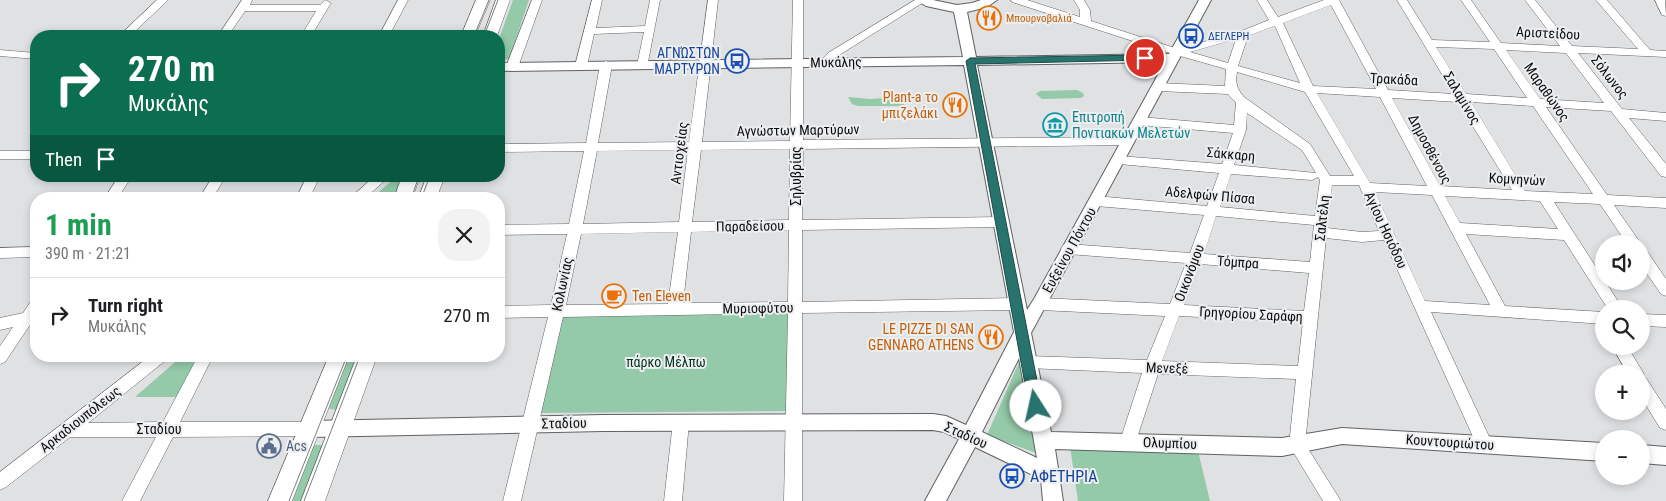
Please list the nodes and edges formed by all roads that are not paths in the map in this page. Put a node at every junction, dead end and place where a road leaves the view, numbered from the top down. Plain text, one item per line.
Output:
1 (163, 0) edge
2 (403, 0) edge
3 (483, 0) edge
4 (503, 0) edge
5 (537, 0) edge
6 (597, 0) edge
7 (655, 0) edge
8 (713, 0) edge
9 (798, 0) edge
10 (922, 0) edge
11 (991, 0) edge
12 (1016, 0) edge
13 (1078, 0) edge
14 (1205, 0) edge
15 (1262, 0) edge
16 (1334, 0) edge
17 (1402, 0) edge
18 (1466, 0) edge
19 (1530, 0) edge
20 (1601, 0) edge
21 (1660, 0) edge
22 (245, 4) edge
23 (326, 4) edge
24 (960, 8) junction
25 (1666, 13) edge
26 (1086, 21) junction
27 (1277, 21) junction
28 (650, 29) junction
29 (130, 30) edge
30 (226, 30) edge
31 (310, 30) edge
32 (387, 30) edge
33 (470, 30) edge
34 (492, 30) edge
35 (590, 31) junction
36 (1243, 34) junction
37 (1429, 42) junction
38 (1497, 46) junction
39 (1569, 49) junction
40 (0, 53) edge
41 (1647, 53) junction
42 (1666, 54) edge
43 (1176, 55) junction
44 (30, 56) edge
45 (970, 61) junction
46 (824, 62) junction
47 (797, 63) junction
48 (705, 64) junction
49 (606, 65) junction
50 (643, 65) junction
51 (581, 66) junction
52 (1233, 66) junction
53 (505, 67) edge
54 (1158, 87) junction
55 (1309, 89) junction
56 (1232, 90) junction
57 (1383, 94) junction
58 (1462, 98) junction
59 (1242, 102) junction
60 (1535, 102) junction
61 (1616, 110) junction
62 (1666, 117) edge
63 (1140, 121) junction
64 (1240, 130) junction
65 (1128, 141) junction
66 (986, 142) junction
67 (593, 146) junction
68 (695, 146) junction
69 (796, 146) junction
70 (505, 148) edge
71 (0, 155) edge
72 (30, 155) edge
73 (1118, 160) junction
74 (1226, 169) junction
75 (1666, 173) edge
76 (1319, 178) junction
77 (376, 182) edge
78 (1365, 184) junction
79 (1436, 191) junction
80 (364, 192) edge
81 (1522, 196) junction
82 (1544, 197) junction
83 (1604, 200) junction
84 (1096, 201) junction
85 (1666, 202) edge
86 (1211, 211) junction
87 (1001, 222) junction
88 (796, 225) junction
89 (1322, 226) junction
90 (685, 227) junction
91 (574, 228) junction
92 (1456, 228) junction
93 (505, 230) edge
94 (1388, 235) junction
95 (1568, 235) junction
96 (1628, 235) edge
97 (1068, 249) junction
98 (30, 252) edge
99 (0, 253) edge
100 (1195, 259) junction
101 (1650, 267) edge
102 (1317, 268) junction
103 (1666, 290) edge
104 (1016, 297) junction
105 (1043, 298) junction
106 (1610, 300) edge
107 (1421, 306) junction
108 (796, 307) junction
109 (674, 309) junction
110 (1175, 310) junction
111 (557, 311) junction
112 (505, 312) edge
113 (1501, 312) junction
114 (30, 314) edge
115 (30, 317) edge
116 (1312, 317) junction
117 (1595, 318) edge
118 (1650, 320) edge
119 (1666, 321) edge
120 (0, 324) edge
121 (1022, 332) junction
122 (0, 358) edge
123 (153, 362) edge
124 (203, 362) edge
125 (337, 362) edge
126 (365, 362) edge
127 (1028, 362) junction
128 (1152, 367) junction
129 (1306, 374) junction
130 (1650, 397) edge
131 (795, 421) junction
132 (681, 422) junction
133 (1666, 423) edge
134 (531, 424) junction
135 (340, 428) junction
136 (310, 429) junction
137 (66, 430) junction
138 (170, 430) junction
139 (975, 439) junction
140 (1043, 440) junction
141 (1128, 441) junction
142 (1297, 445) junction
143 (1485, 445) junction
144 (1595, 451) edge
145 (1650, 455) edge
146 (1666, 456) edge
147 (1050, 474) junction
148 (0, 482) edge
149 (131, 501) edge
150 (280, 501) edge
151 (313, 501) edge
152 (512, 501) edge
153 (673, 501) edge
154 (793, 501) edge
155 (934, 501) edge
156 (1053, 501) edge
157 (1332, 501) edge

1 - 29 street
2 - 32 street
3 - 33 main road
4 - 34 main road
5 - 53 street
6 - 35 street
7 - 28 street
8 - 48 street, Αντιοχείας
9 - 47 street, Σηλυβρίας
10 - 24 street
10 - 46 street
11 - 24 street
12 - 26 street
13 - 26 street
14 - 43 street, Ευξείνου Πόντου
15 - 27 street, Αγίου Ησιόδου
16 - 27 street
16 - 57 street, Δημοσθένους
17 - 37 street, Σαλαμίνος
18 - 38 street, Μαραθώνος
19 - 39 street, Σόλωνος
20 - 41 street
21 - 25 street
22 - 23 street
22 - 30 street
23 - 31 street
24 - 45 street
26 - 43 street
27 - 36 street
27 - 55 street, Αγίου Ησιόδου
28 - 35 street
28 - 50 street
35 - 51 street
36 - 43 street
36 - 52 street
37 - 38 street, Αριστείδου
37 - 58 street, Σαλαμίνος
38 - 39 street, Αριστείδου
38 - 60 street, Μαραθώνος
39 - 41 street, Αριστείδου
39 - 61 street, Σόλωνος
40 - 44 street
41 - 42 street, Αριστείδου
43 - 45 street, Μυκάλης
43 - 52 street, Τρακάδα
43 - 54 street, Ευξείνου Πόντου
45 - 46 street, Μυκάλης
45 - 66 street
46 - 47 street, Μυκάλης
47 - 48 street, Μυκάλης
47 - 69 street, Σηλυβρίας
48 - 50 street, Μυκάλης
48 - 68 street, Αντιοχείας
49 - 50 street, Μυκάλης
49 - 51 street, Μυκάλης
49 - 67 street, Κολωνίας
51 - 53 street, Μυκάλης
52 - 55 street, Τρακάδα
52 - 56 street
54 - 56 street
54 - 63 street, Ευξείνου Πόντου
55 - 57 street, Τρακάδα
55 - 78 street, Αγίου Ησιόδου
56 - 59 street, Σαλτέλη
57 - 58 street, Τρακάδα
57 - 79 street, Δημοσθένους
58 - 60 street, Τρακάδα
58 - 81 street, Σαλαμίνος
59 - 64 street, Οικονόμου
59 - 76 street, Σαλτέλη
60 - 61 street, Τρακάδα
60 - 83 street, Μαραθώνος
61 - 62 street, Τρακάδα
61 - 75 street, Σόλωνος
63 - 64 street
63 - 65 street, Ευξείνου Πόντου
64 - 74 street, Οικονόμου
65 - 66 street, Αγνώστων Μαρτύρων
65 - 73 street, Ευξείνου Πόντου
66 - 69 street, Αγνώστων Μαρτύρων
66 - 87 street
67 - 68 street, Αγνώστων Μαρτύρων
67 - 70 street, Αγνώστων Μαρτύρων
67 - 91 street, Κολωνίας
68 - 69 street, Αγνώστων Μαρτύρων
68 - 90 street, Αντιοχείας
69 - 88 street, Σηλυβρίας
71 - 72 street
73 - 74 street, Σάκκαρη
73 - 84 street, Ευξείνου Πόντου
74 - 76 street, Σάκκαρη
74 - 86 street, Οικονόμου
76 - 78 street, Σάκκαρη
76 - 89 street, Σαλτέλη
77 - 80 street
78 - 79 street, Κομνηνών
78 - 94 street, Αγίου Ησιόδου
79 - 81 street, Κομνηνών
79 - 92 street, Δημοσθένους
81 - 82 street, Κομνηνών
82 - 83 street, Κομνηνών
82 - 95 street
83 - 85 street, Κομνηνών
83 - 96 street, Μαραθώνος
84 - 86 street, Αδελφών Πίσσα
84 - 97 street, Ευξείνου Πόντου
86 - 89 street, Αδελφών Πίσσα
86 - 100 street, Οικονόμου
87 - 88 street, Παραδείσου
87 - 104 street
88 - 90 street, Παραδείσου
88 - 108 street, Σηλυβρίας
89 - 94 street, Αδελφών Πίσσα
89 - 102 street, Σαλτέλη
90 - 91 street, Παραδείσου
90 - 109 street, Αντιοχείας
91 - 93 street, Παραδείσου
91 - 111 street, Κολωνίας
92 - 95 street
92 - 113 street, Δημοσθένους
94 - 107 street, Αγίου Ησιόδου
95 - 106 street
97 - 100 street, Τόμπρα
97 - 105 street, Ευξείνου Πόντου
98 - 99 street
100 - 102 street, Τόμπρα
100 - 110 street, Οικονόμου
101 - 103 street
102 - 116 street, Σαλτέλη
104 - 105 street
104 - 108 street, Μυριοφύτου
104 - 121 street
105 - 110 street, Γρηγορίου Σαράφη
105 - 121 street, Ευξείνου Πόντου
107 - 113 street
107 - 143 street, Αγίου Ησιόδου
108 - 109 street, Μυριοφύτου
108 - 131 street, Σηλυβρίας
109 - 111 street, Μυριοφύτου
110 - 116 street, Γρηγορίου Σαράφη
110 - 128 street, Οικονόμου
111 - 112 street, Μυριοφύτου
111 - 134 street, Κολωνίας
113 - 117 street
114 - 120 street
115 - 122 street
116 - 129 street, Σαλτέλη
118 - 119 street
121 - 127 street
121 - 139 street, Ευξείνου Πόντου
123 - 137 street, Αρκαδιουπόλεως
124 - 138 street
125 - 136 main road
126 - 135 main road
127 - 128 street, Μενεξέ
127 - 140 street
128 - 129 street, Μενεξέ
128 - 141 street, Οικονόμου
129 - 142 street, Σαλτέλη
130 - 133 street
131 - 132 street, Σταδίου
131 - 139 street, Σταδίου
131 - 154 street, Σηλυβρίας
132 - 134 street, Σταδίου
132 - 153 street
134 - 135 street, Σταδίου
134 - 152 street, Κολωνίας
135 - 136 street, Σταδίου
135 - 151 main road
136 - 138 street, Σταδίου
136 - 150 main road
137 - 138 street, Σταδίου
137 - 148 street, Αρκαδιουπόλεως
138 - 149 street
139 - 147 street, Σταδίου
139 - 155 street, Ευξείνου Πόντου
140 - 141 street, Ολυμπίου
140 - 147 street
141 - 142 street, Ολυμπίου
142 - 143 street, Κουντουριώτου
142 - 157 street
143 - 144 street, Κουντουριώτου
145 - 146 street
147 - 156 street

